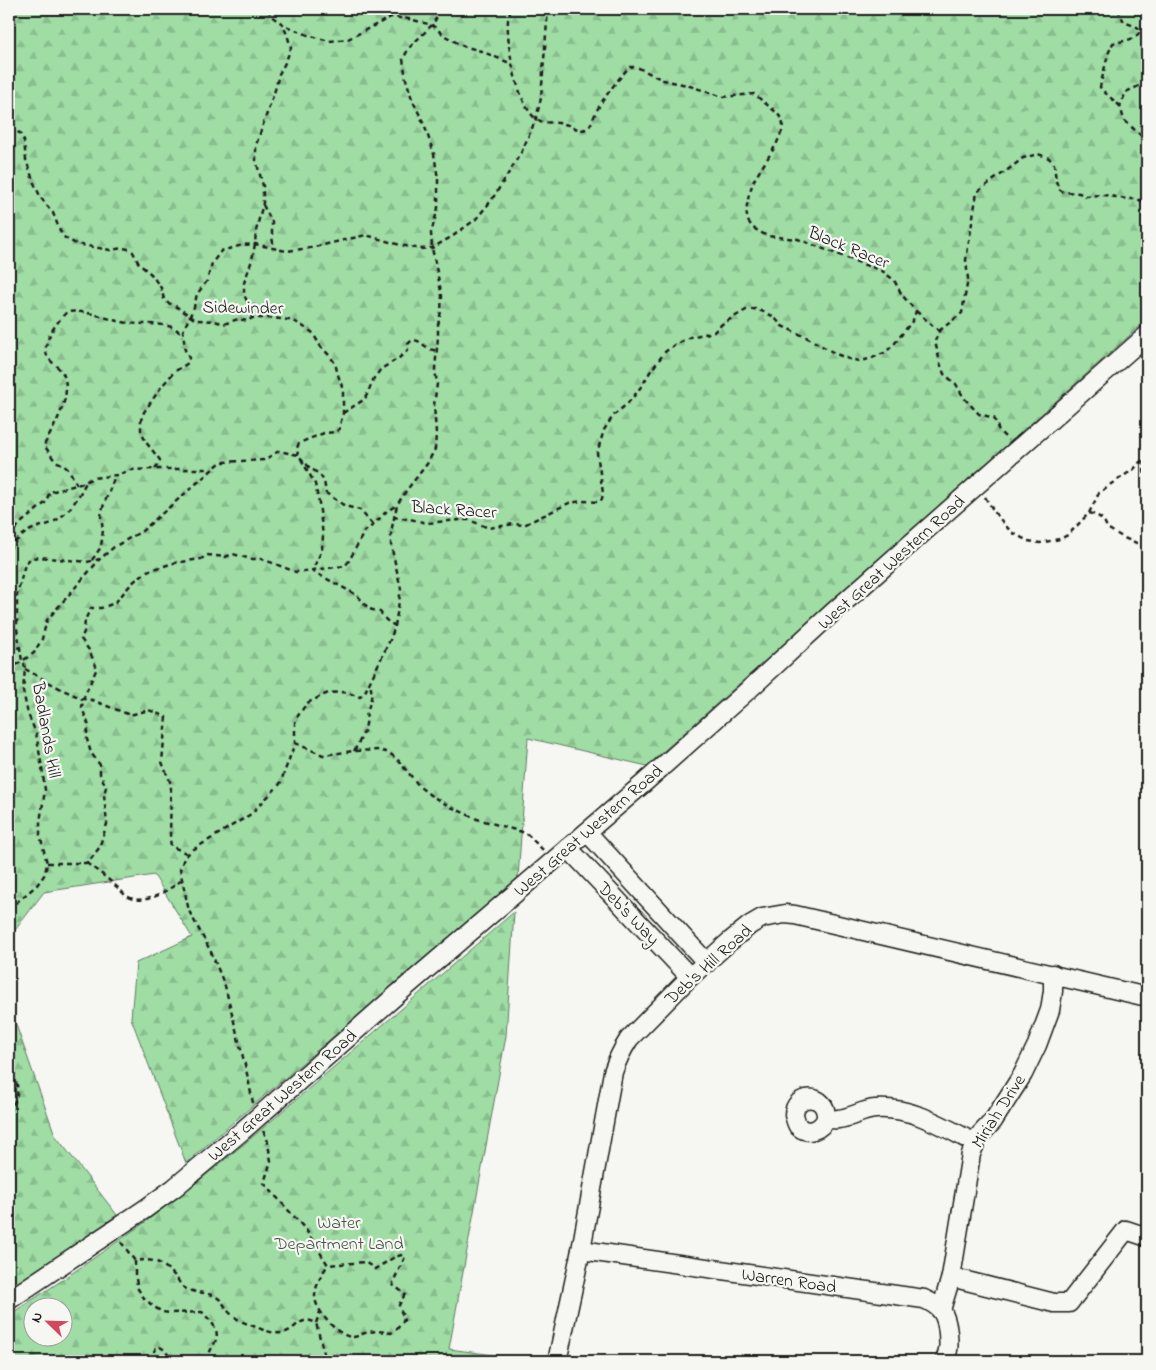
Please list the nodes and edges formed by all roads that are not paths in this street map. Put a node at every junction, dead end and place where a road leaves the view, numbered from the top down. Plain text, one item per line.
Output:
1 (1147, 335) edge
2 (587, 832) junction
3 (568, 848) junction
4 (707, 963) junction
5 (1053, 974) junction
6 (690, 977) junction
7 (1147, 996) edge
8 (826, 1118) dead end
9 (975, 1143) junction
10 (1147, 1237) edge
11 (581, 1250) junction
12 (951, 1277) junction
13 (9, 1300) edge
14 (941, 1310) junction
15 (558, 1357) dead end
16 (945, 1361) edge

1 - 2 street, West Great Western Road
2 - 3 street, West Great Western Road
2 - 4 street, Deb's Way
3 - 6 street, Deb's Way
3 - 13 street, West Great Western Road
4 - 5 street, Deb's Hill Road
4 - 6 street, Deb's Hill Road
5 - 7 street, Deb's Hill Road
5 - 9 street, Miriah Drive
6 - 11 street, Deb's Hill Road
8 - 9 street
9 - 12 street, Miriah Drive
10 - 12 street
11 - 14 street, Warren Road
11 - 15 street, Deb's Hill Road
12 - 14 street, Miriah Drive
14 - 16 street

